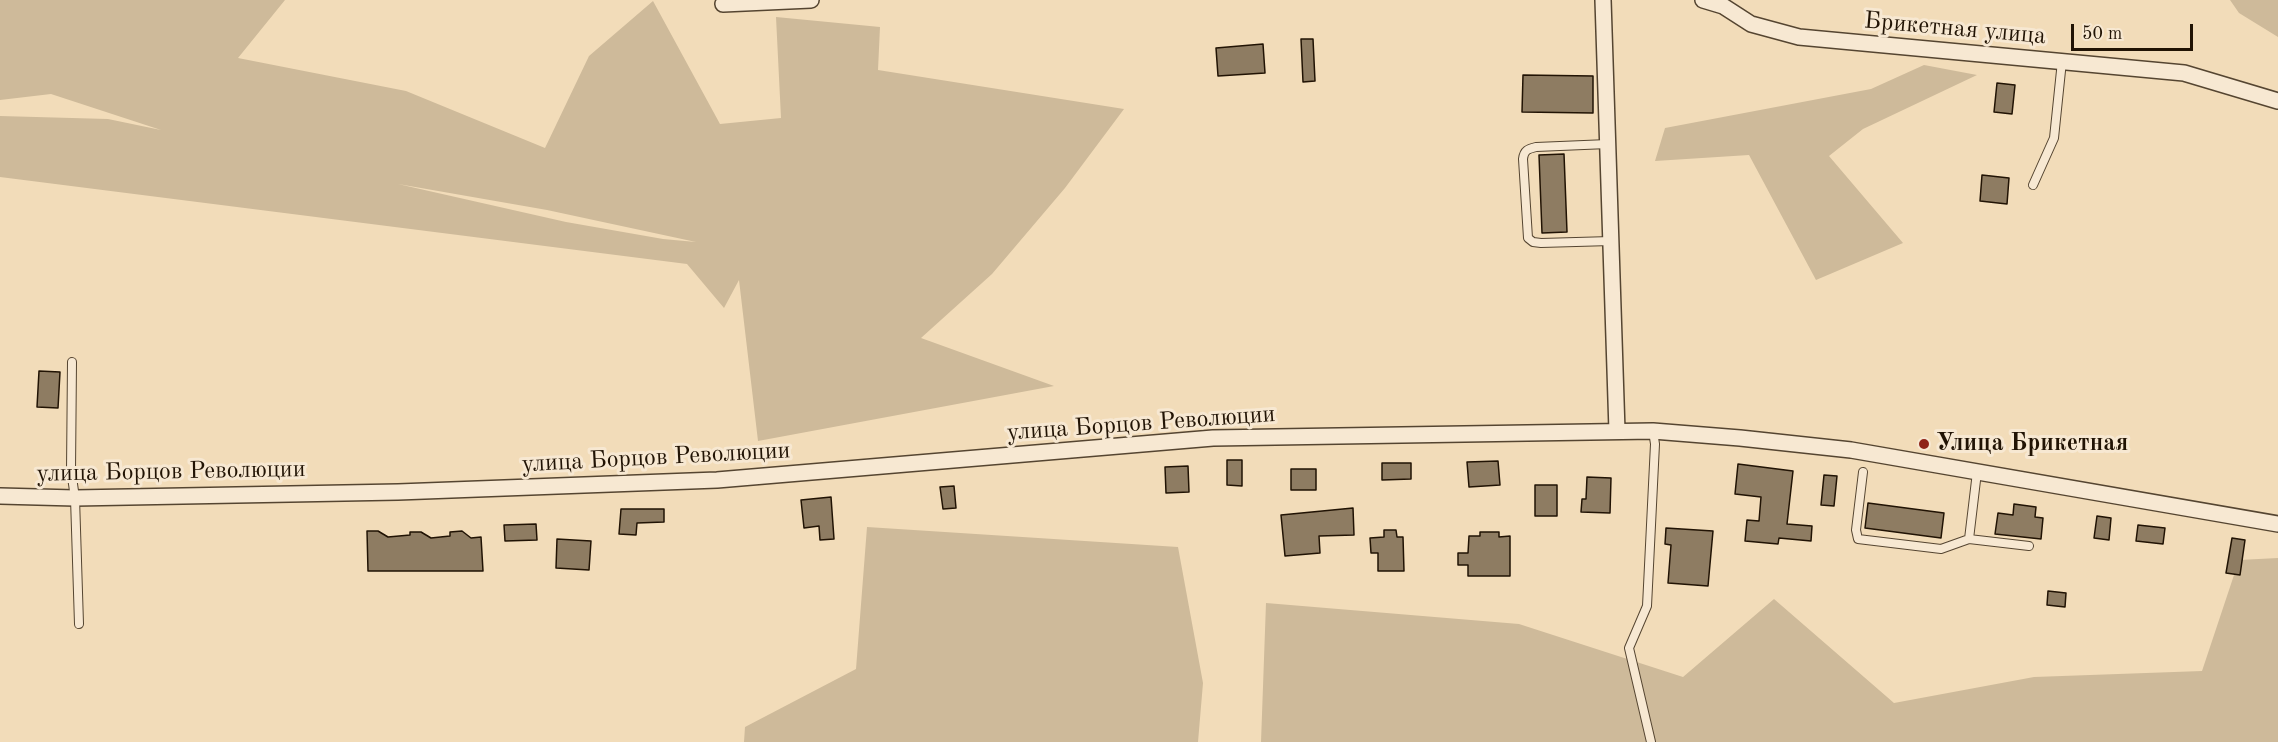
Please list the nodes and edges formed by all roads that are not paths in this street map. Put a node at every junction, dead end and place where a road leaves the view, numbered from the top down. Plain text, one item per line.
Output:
1 (812, 0) edge
2 (1603, 0) edge
3 (1703, 0) edge
4 (723, 4) dead end
5 (2062, 61) junction
6 (2278, 101) edge
7 (1608, 144) junction
8 (2033, 185) dead end
9 (1611, 241) junction
10 (72, 362) dead end
11 (1617, 431) junction
12 (1653, 431) junction
13 (1863, 472) dead end
14 (1977, 472) junction
15 (0, 496) edge
16 (75, 498) junction
17 (2278, 524) edge
18 (1969, 539) junction
19 (2029, 546) dead end
20 (79, 624) dead end
21 (1651, 742) edge

1 - 4 street
2 - 7 street
3 - 5 street, Брикетная улица
5 - 6 street, Брикетная улица
5 - 8 lane
7 - 9 street
7 - 9 lane
9 - 11 street
10 - 16 lane
11 - 12 street, улица Борцов Революции
11 - 16 street, улица Борцов Революции
12 - 14 street, улица Борцов Революции
12 - 21 lane
13 - 18 lane
14 - 17 street, улица Борцов Революции
14 - 18 lane
15 - 16 street, улица Борцов Революции
16 - 20 lane
18 - 19 lane

